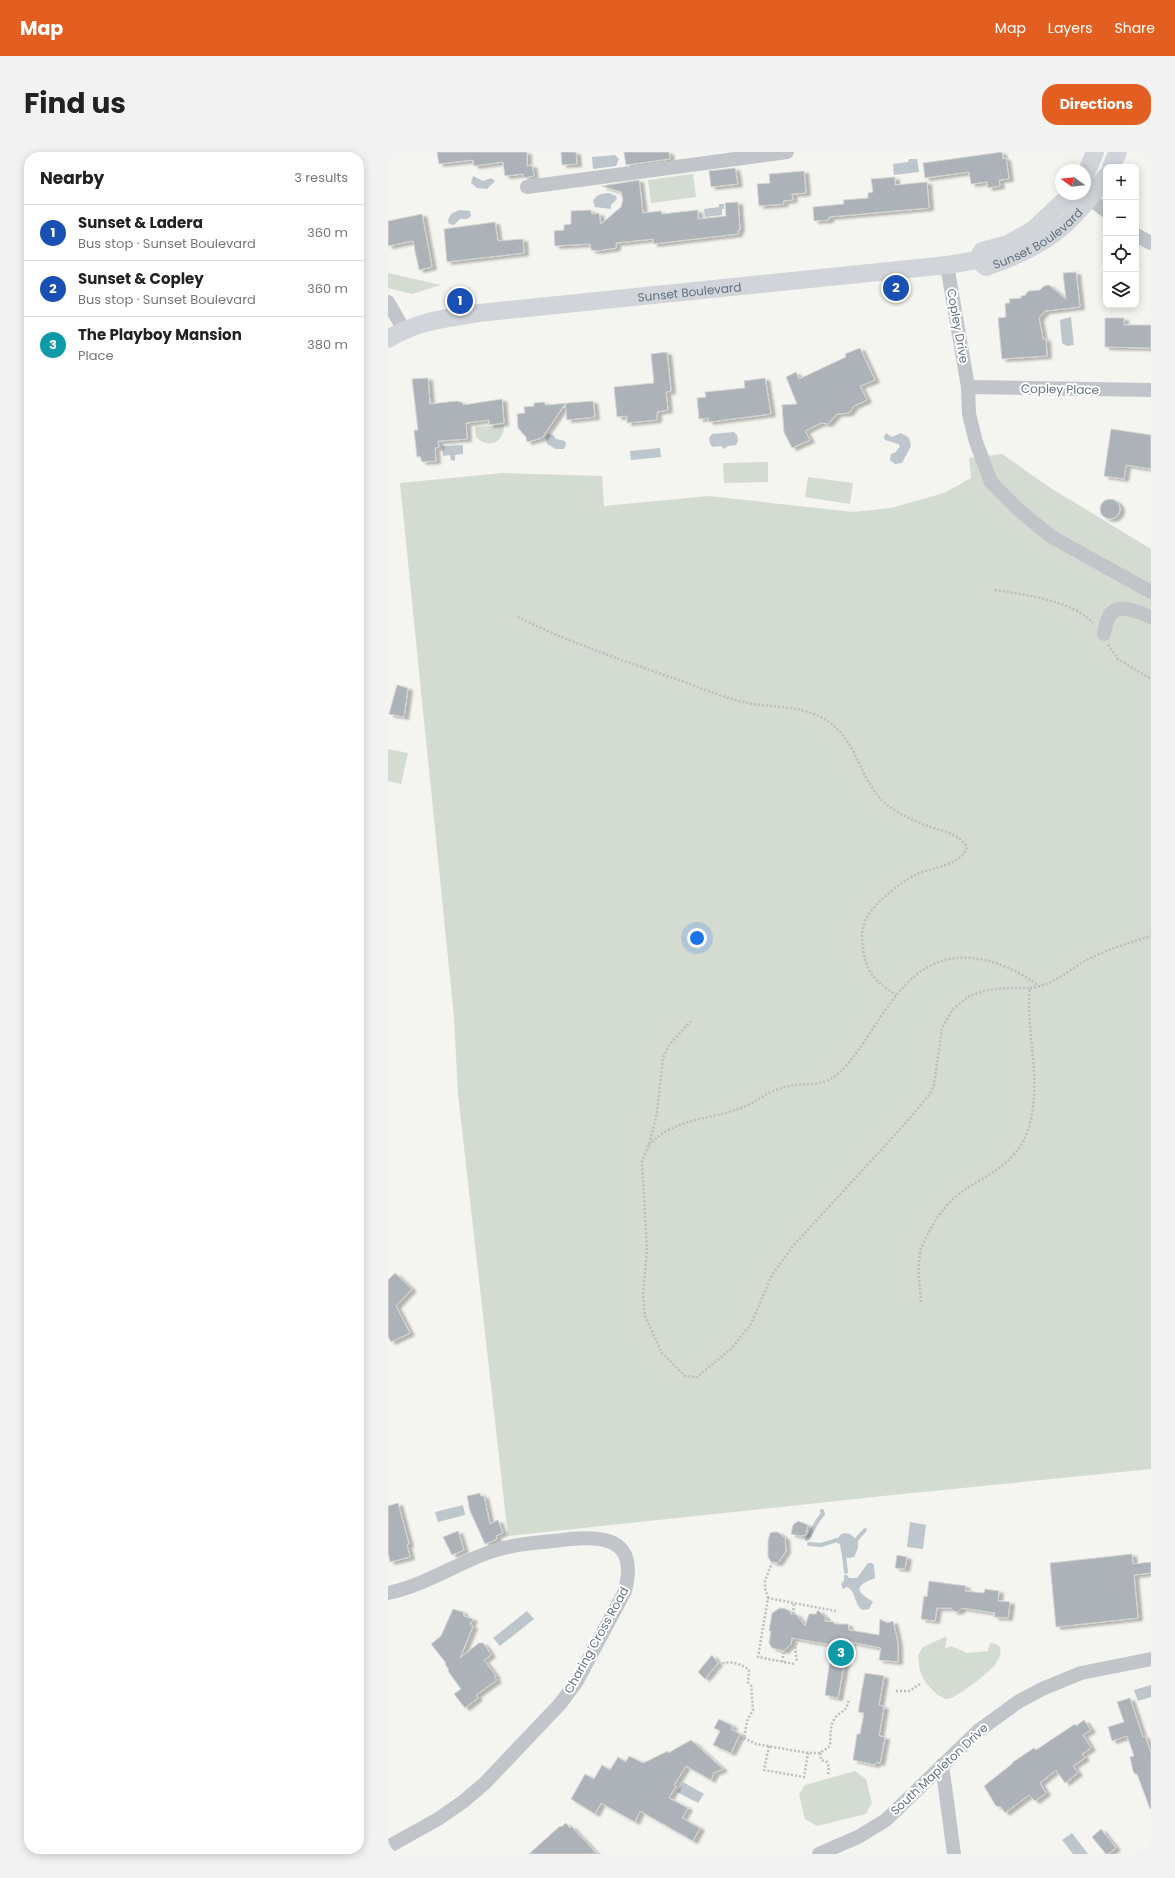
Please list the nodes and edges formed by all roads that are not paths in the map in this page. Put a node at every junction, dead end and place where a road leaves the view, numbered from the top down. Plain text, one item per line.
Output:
1 (787, 152) edge
2 (1095, 152) edge
3 (1118, 152) edge
4 (1090, 164) edge
5 (1112, 164) edge
6 (1103, 180) edge
7 (527, 187) dead end
8 (1091, 198) edge
9 (1065, 200) edge
10 (1089, 200) edge
11 (1091, 200) edge
12 (1103, 209) edge
13 (1139, 236) edge
14 (1151, 243) edge
15 (977, 260) junction
16 (947, 265) junction
17 (388, 302) edge
18 (404, 330) junction
19 (388, 339) edge
20 (968, 387) junction
21 (1151, 390) edge
22 (1151, 592) edge
23 (1151, 617) edge
24 (1104, 634) road end
25 (388, 1594) edge
26 (1151, 1659) edge
27 (942, 1765) junction
28 (388, 1847) edge
29 (820, 1854) edge
30 (954, 1854) edge

1 - 7 street
2 - 4 main road
3 - 5 main road
6 - 8 main road, Sunset Boulevard
9 - 15 main road, Sunset Boulevard
10 - 15 main road, Sunset Boulevard
11 - 12 street
13 - 14 street
15 - 16 main road, Sunset Boulevard
16 - 18 main road, Sunset Boulevard
16 - 20 street, Copley Drive
17 - 18 street
18 - 19 main road, Sunset Boulevard
20 - 21 street, Copley Place
20 - 22 street, Copley Drive
23 - 24 street
25 - 28 street, Charing Cross Road
26 - 27 street, South Mapleton Drive
27 - 29 street, South Mapleton Drive
27 - 30 street

